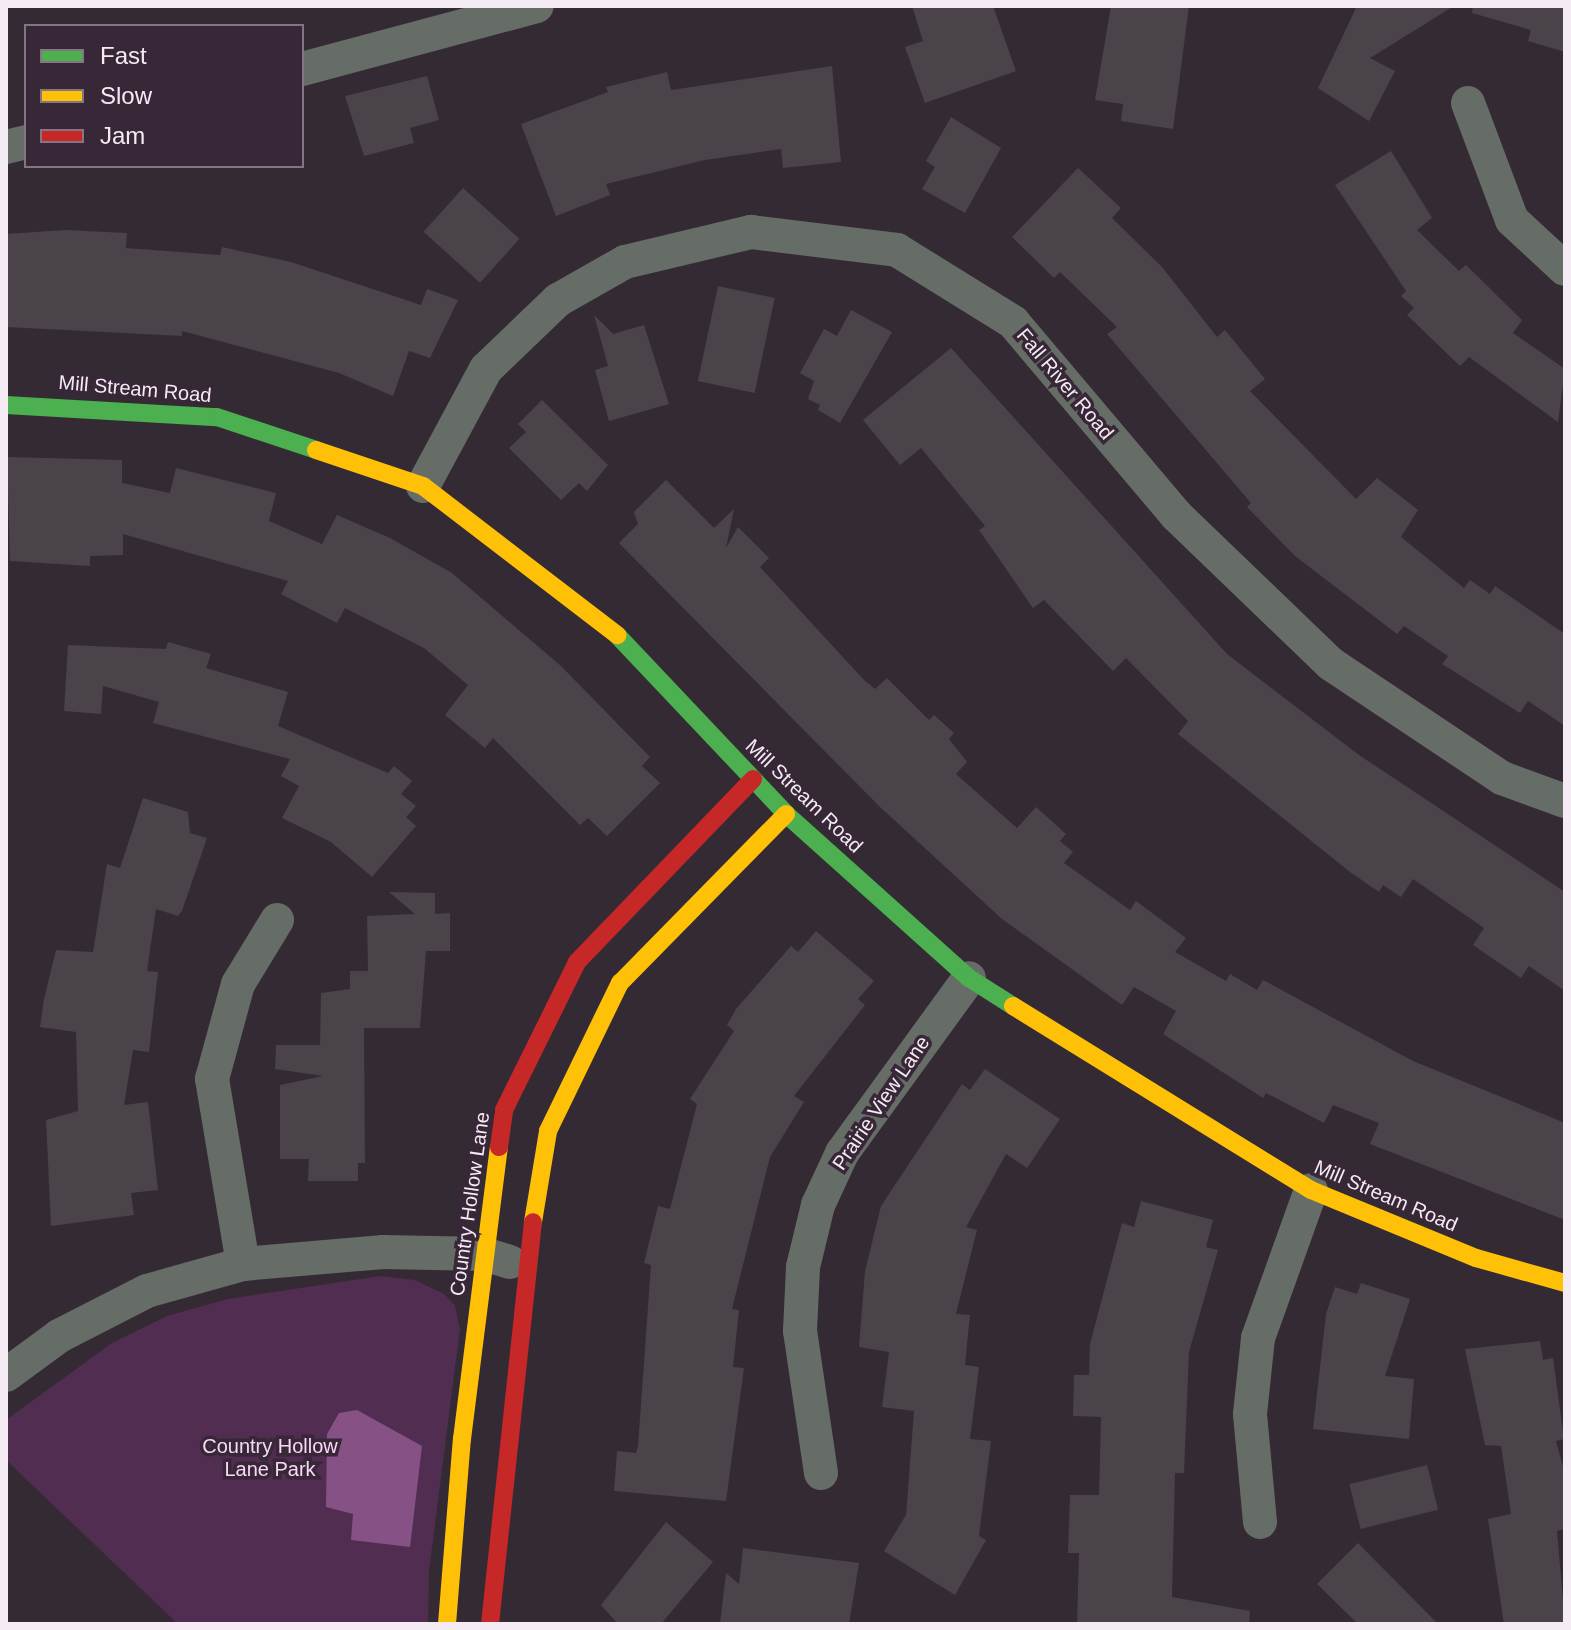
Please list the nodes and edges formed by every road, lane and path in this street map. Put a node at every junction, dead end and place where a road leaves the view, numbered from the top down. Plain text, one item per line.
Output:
1 (537, 6) edge
2 (304, 68) edge
3 (1468, 103) dead end
4 (1565, 269) edge
5 (6, 405) edge
6 (423, 486) junction
7 (753, 779) junction
8 (1565, 801) edge
9 (786, 814) junction
10 (277, 920) dead end
11 (969, 978) junction
12 (1311, 1190) junction
13 (484, 1254) junction
14 (243, 1264) junction
15 (525, 1266) junction
16 (1565, 1283) edge
17 (6, 1375) edge
18 (821, 1473) dead end
19 (1260, 1522) dead end
20 (447, 1624) edge
21 (490, 1624) edge

1 - 2 street
3 - 4 street
5 - 6 street, Mill Stream Road
6 - 7 street, Mill Stream Road
6 - 8 street, Fall River Road
7 - 9 street, Mill Stream Road
7 - 13 street, Country Hollow Lane
9 - 11 street, Mill Stream Road
9 - 15 street
10 - 14 street
11 - 12 street, Mill Stream Road
11 - 18 street, Prairie View Lane
12 - 16 street, Mill Stream Road
12 - 19 street
13 - 14 street
13 - 15 street
13 - 20 street, Country Hollow Lane
14 - 17 street
15 - 21 street

